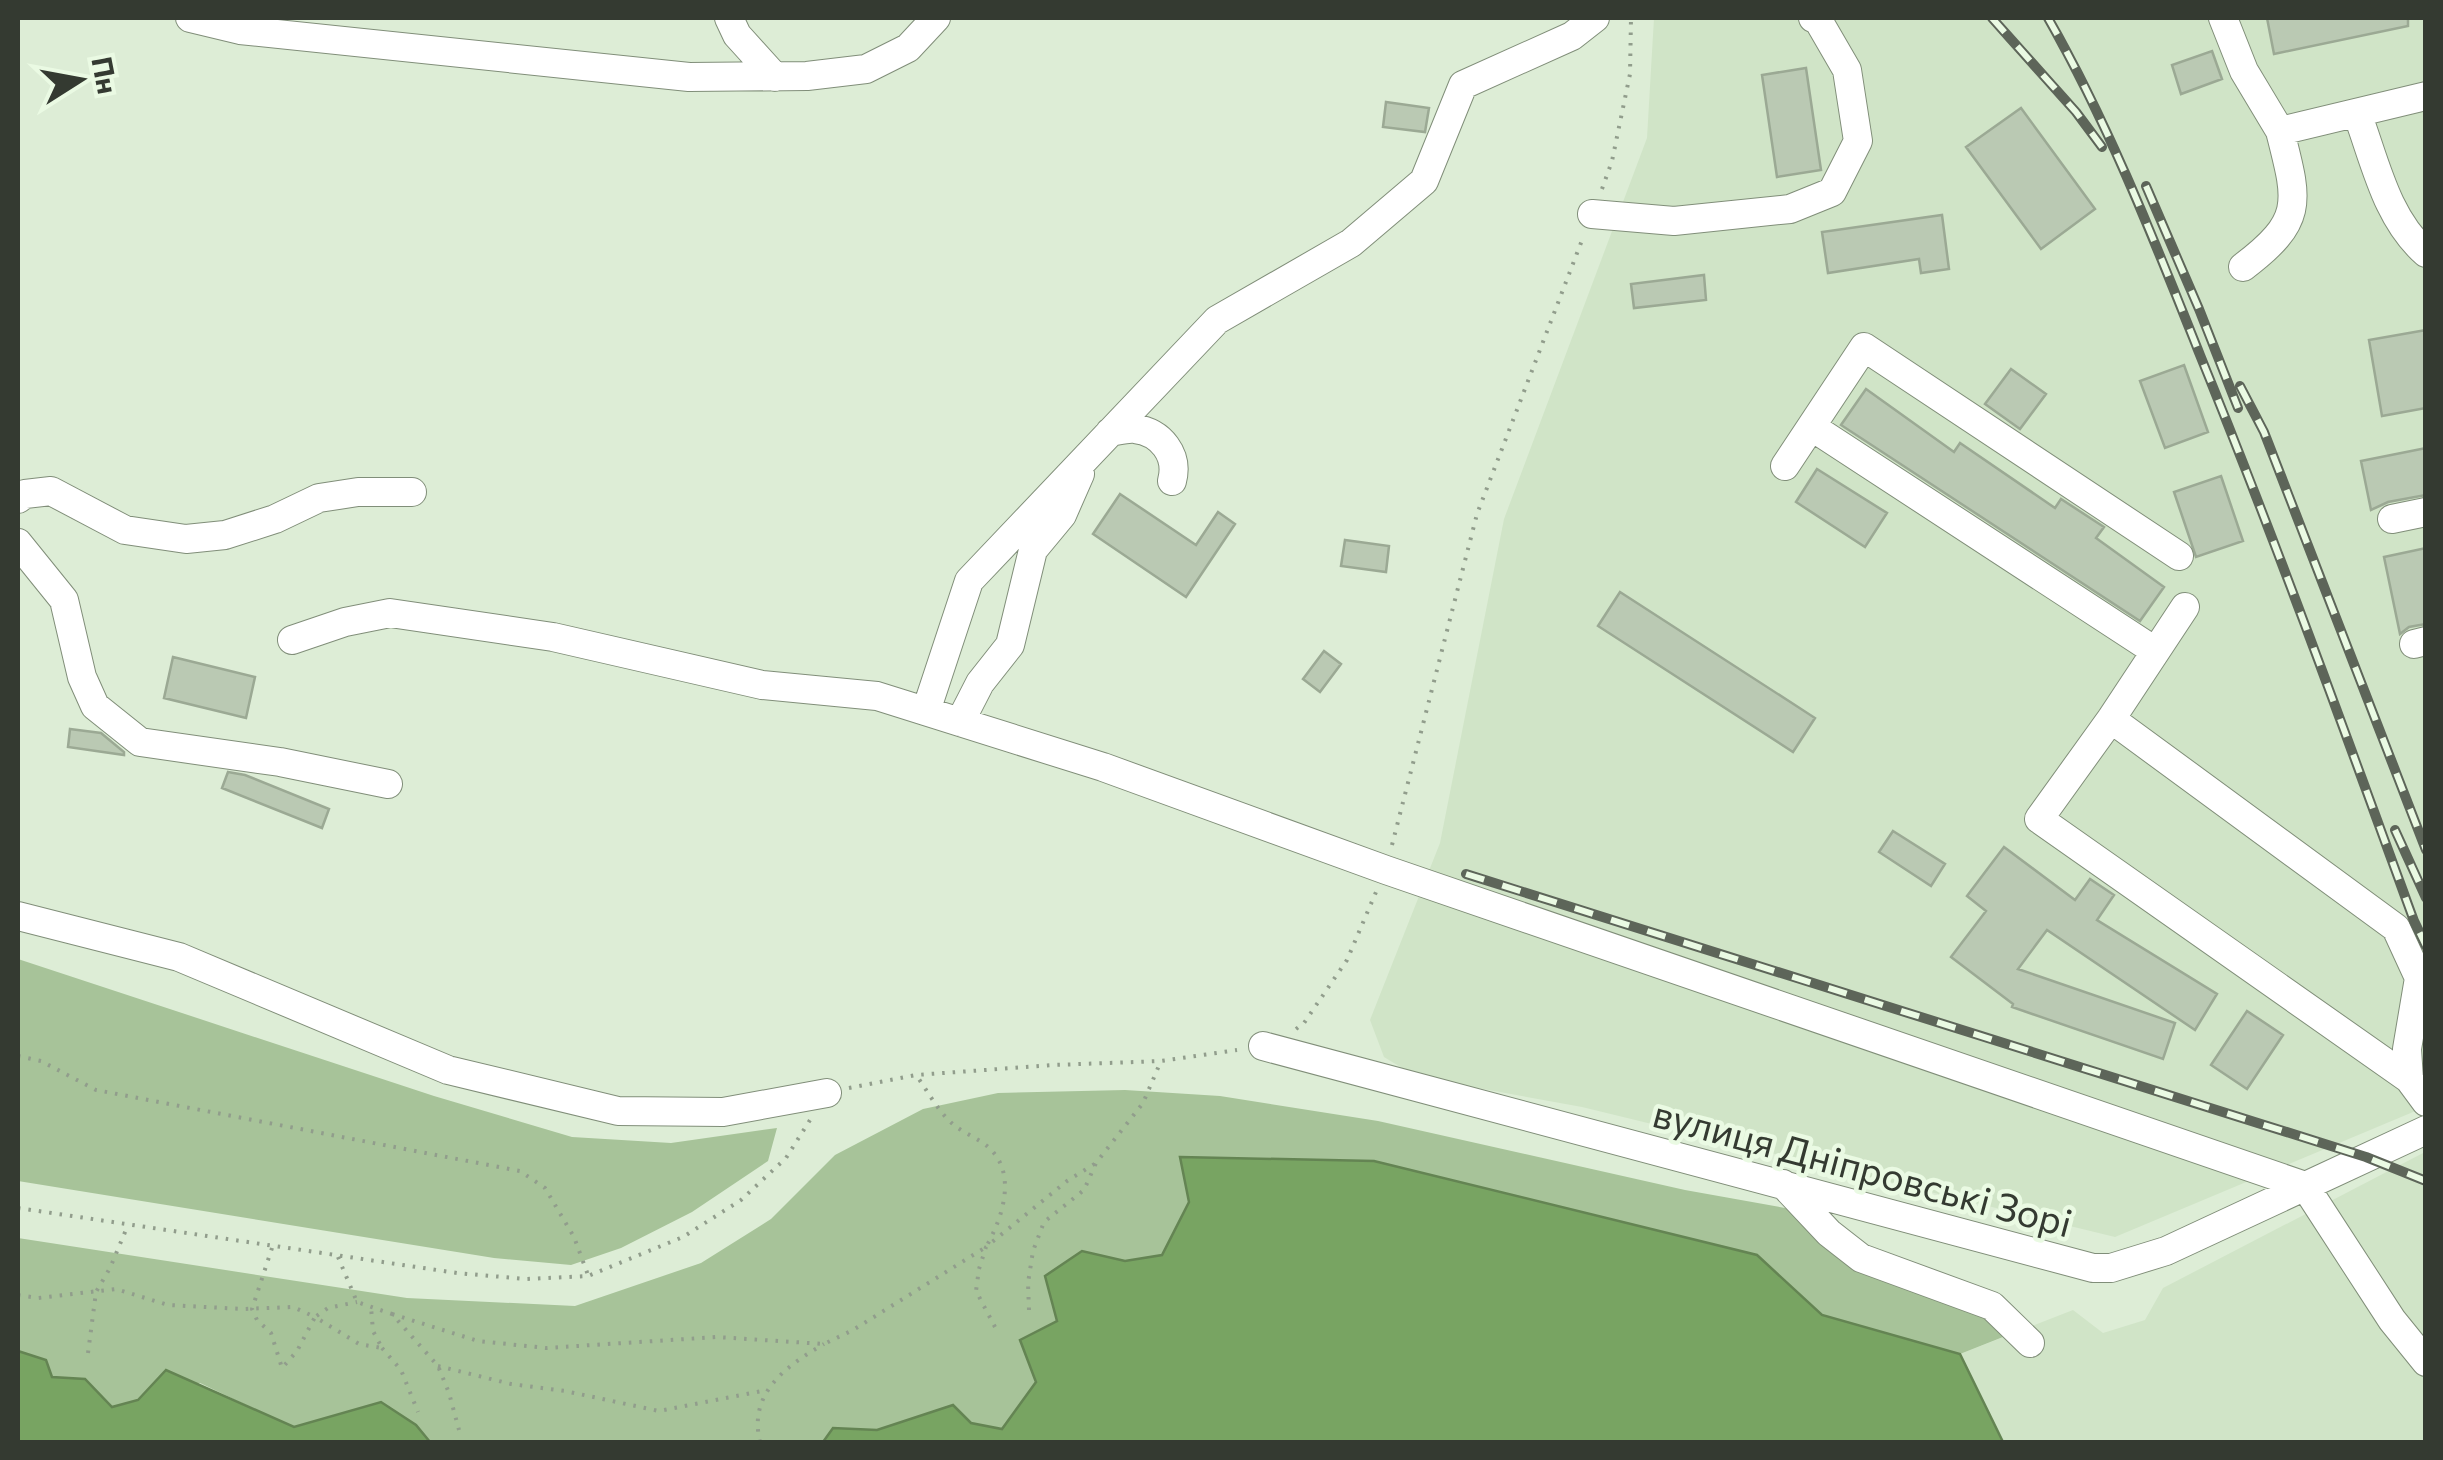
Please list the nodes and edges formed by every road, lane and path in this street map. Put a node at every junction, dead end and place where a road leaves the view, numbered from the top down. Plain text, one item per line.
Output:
1 (190, 18) edge
2 (729, 18) edge
3 (936, 18) edge
4 (1595, 18) edge
5 (1632, 18) edge
6 (1813, 18) edge
7 (2222, 18) edge
8 (775, 76) junction
9 (2426, 96) edge
10 (2357, 113) junction
11 (2280, 131) junction
12 (1592, 214) junction
13 (2426, 253) edge
14 (2244, 266) dead end
15 (1812, 427) junction
16 (1110, 432) junction
17 (1089, 455) junction
18 (1786, 466) dead end
19 (1172, 481) dead end
20 (412, 492) dead end
21 (18, 499) edge
22 (2426, 512) edge
23 (2392, 519) dead end
24 (18, 542) edge
25 (2179, 556) dead end
26 (2185, 607) dead end
27 (292, 640) dead end
28 (2155, 651) junction
29 (926, 711) junction
30 (2110, 719) junction
31 (960, 722) junction
32 (388, 784) dead end
33 (1386, 870) junction
34 (18, 916) edge
35 (1263, 1046) junction
36 (18, 1056) edge
37 (1161, 1060) junction
38 (916, 1074) junction
39 (2417, 1091) edge
40 (828, 1093) junction
41 (2426, 1130) edge
42 (1096, 1163) junction
43 (1782, 1183) junction
44 (2305, 1186) junction
45 (18, 1208) edge
46 (128, 1225) junction
47 (986, 1247) junction
48 (272, 1248) junction
49 (338, 1257) junction
50 (588, 1276) junction
51 (96, 1292) junction
52 (18, 1295) edge
53 (356, 1302) junction
54 (370, 1307) junction
55 (252, 1309) junction
56 (1030, 1310) dead end
57 (392, 1314) junction
58 (315, 1317) junction
59 (996, 1327) dead end
60 (2030, 1342) dead end
61 (824, 1344) junction
62 (382, 1348) junction
63 (88, 1352) dead end
64 (2426, 1362) edge
65 (438, 1366) junction
66 (766, 1390) junction
67 (418, 1412) dead end
68 (459, 1430) dead end
69 (760, 1442) edge

1 - 8 street
2 - 8 street
3 - 8 street
4 - 16 street
5 - 12 path
6 - 12 street
7 - 11 street
9 - 10 street
10 - 11 street
10 - 13 street
11 - 14 street
12 - 33 path
15 - 18 street
15 - 25 street
15 - 28 street
16 - 17 street
16 - 19 street
17 - 29 street
17 - 31 street
20 - 21 street
22 - 23 street
24 - 32 street
26 - 28 street
27 - 29 street
28 - 30 street
29 - 31 street
30 - 39 street
30 - 39 street
31 - 33 street
33 - 35 path
33 - 44 street
34 - 40 street
35 - 37 path
35 - 43 street, вулиця Дніпровські Зорі
36 - 50 path
37 - 38 path
37 - 42 path
38 - 40 path
38 - 47 path
40 - 50 path
41 - 44 street, вулиця Дніпровські Зорі
42 - 47 path
42 - 56 path
43 - 44 street, вулиця Дніпровські Зорі
43 - 60 street
44 - 64 street
45 - 46 path
46 - 48 path
46 - 51 path
47 - 59 path
47 - 61 path
48 - 49 path
48 - 55 path
49 - 50 path
49 - 53 path
51 - 52 path
51 - 55 path
51 - 63 path
53 - 54 path
53 - 58 path
54 - 57 path
54 - 62 path
55 - 58 path
55 - 58 path
57 - 61 path
57 - 65 path
58 - 62 path
61 - 66 path
62 - 67 path
65 - 66 path
65 - 68 path
66 - 69 path

